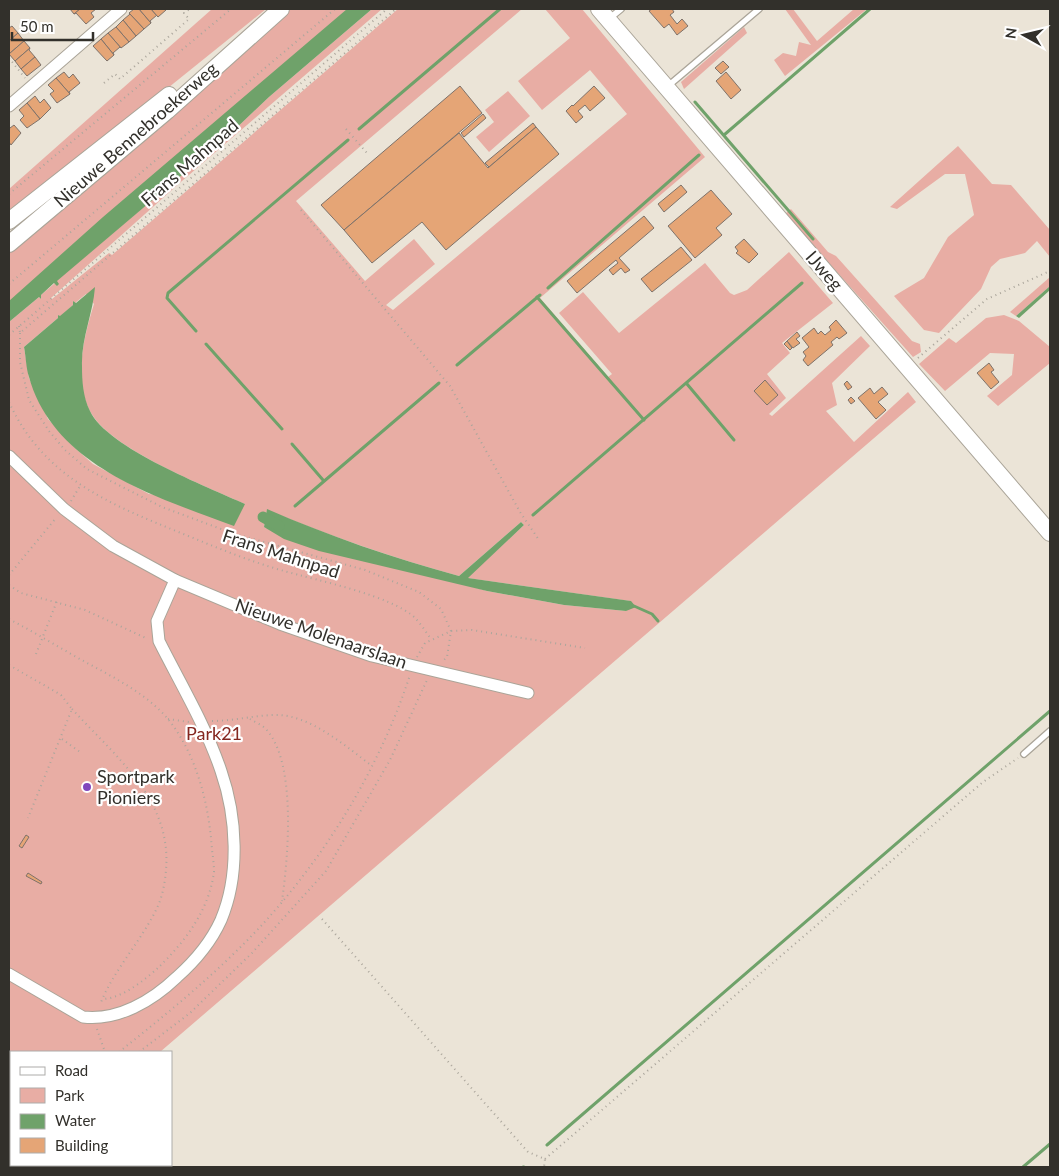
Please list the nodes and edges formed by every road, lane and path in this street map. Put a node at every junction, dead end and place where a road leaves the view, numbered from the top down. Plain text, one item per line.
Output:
1 (119, 9) edge
2 (190, 9) edge
3 (231, 9) edge
4 (281, 9) edge
5 (335, 9) edge
6 (387, 9) edge
7 (396, 9) edge
8 (759, 9) edge
9 (609, 12) edge
10 (262, 25) junction
11 (9, 58) edge
12 (9, 63) edge
13 (13, 63) junction
14 (104, 83) dead end
15 (32, 86) junction
16 (666, 87) junction
17 (9, 104) edge
18 (346, 128) dead end
19 (367, 153) dead end
20 (9, 194) edge
21 (301, 210) dead end
22 (9, 221) edge
23 (9, 244) edge
24 (1050, 271) edge
25 (9, 284) edge
26 (19, 326) junction
27 (20, 332) junction
28 (9, 335) edge
29 (907, 368) junction
30 (9, 402) edge
31 (9, 456) edge
32 (80, 486) junction
33 (64, 509) junction
34 (1050, 533) edge
35 (539, 540) dead end
36 (9, 575) edge
37 (175, 580) junction
38 (9, 585) edge
39 (57, 601) junction
40 (9, 619) edge
41 (451, 631) junction
42 (43, 638) junction
43 (431, 639) junction
44 (159, 641) junction
45 (585, 648) dead end
46 (36, 654) dead end
47 (9, 665) edge
48 (413, 666) junction
49 (432, 671) junction
50 (528, 693) dead end
51 (72, 709) junction
52 (1050, 731) edge
53 (62, 739) junction
54 (80, 752) dead end
55 (1024, 754) joint
56 (372, 766) junction
57 (28, 818) dead end
58 (282, 901) junction
59 (322, 919) dead end
60 (9, 974) edge
61 (102, 999) junction
62 (96, 1018) junction
63 (106, 1051) edge
64 (120, 1051) edge
65 (140, 1051) edge
66 (545, 1159) junction
67 (544, 1167) edge

1 - 15 street
2 - 14 path
3 - 20 path
4 - 10 main road, Nieuwe Bennebroekerweg
5 - 25 path
6 - 26 path, Frans Mahnpad
7 - 27 path
8 - 16 lane
9 - 16 main road, IJweg
10 - 22 main road, Nieuwe Bennebroekerweg
10 - 23 main road, Nieuwe Bennebroekerweg
11 - 13 path
12 - 13 path
13 - 15 path
15 - 17 street
16 - 29 main road, IJweg
18 - 19 path
21 - 35 path
24 - 29 path
26 - 27 path
26 - 28 path, Frans Mahnpad
27 - 41 path
29 - 34 main road, IJweg
30 - 32 path, Frans Mahnpad
31 - 33 street, Nieuwe Molenaarslaan
32 - 33 path
32 - 43 path, Frans Mahnpad
33 - 36 path
33 - 37 street, Nieuwe Molenaarslaan
37 - 44 street
37 - 48 street, Nieuwe Molenaarslaan
38 - 39 path
39 - 42 path
39 - 44 path
40 - 42 path
41 - 43 path
41 - 45 path
41 - 49 path
42 - 46 path
42 - 61 path
43 - 48 path
44 - 62 street
47 - 51 path
48 - 49 street, Nieuwe Molenaarslaan
48 - 56 path
49 - 50 street, Nieuwe Molenaarslaan
49 - 65 path
51 - 53 path
51 - 61 path
52 - 55 lane
53 - 54 path
53 - 57 path
55 - 66 path
56 - 58 path
56 - 58 path
58 - 64 path
59 - 66 path
60 - 62 street
61 - 62 path
62 - 63 path
66 - 67 path

